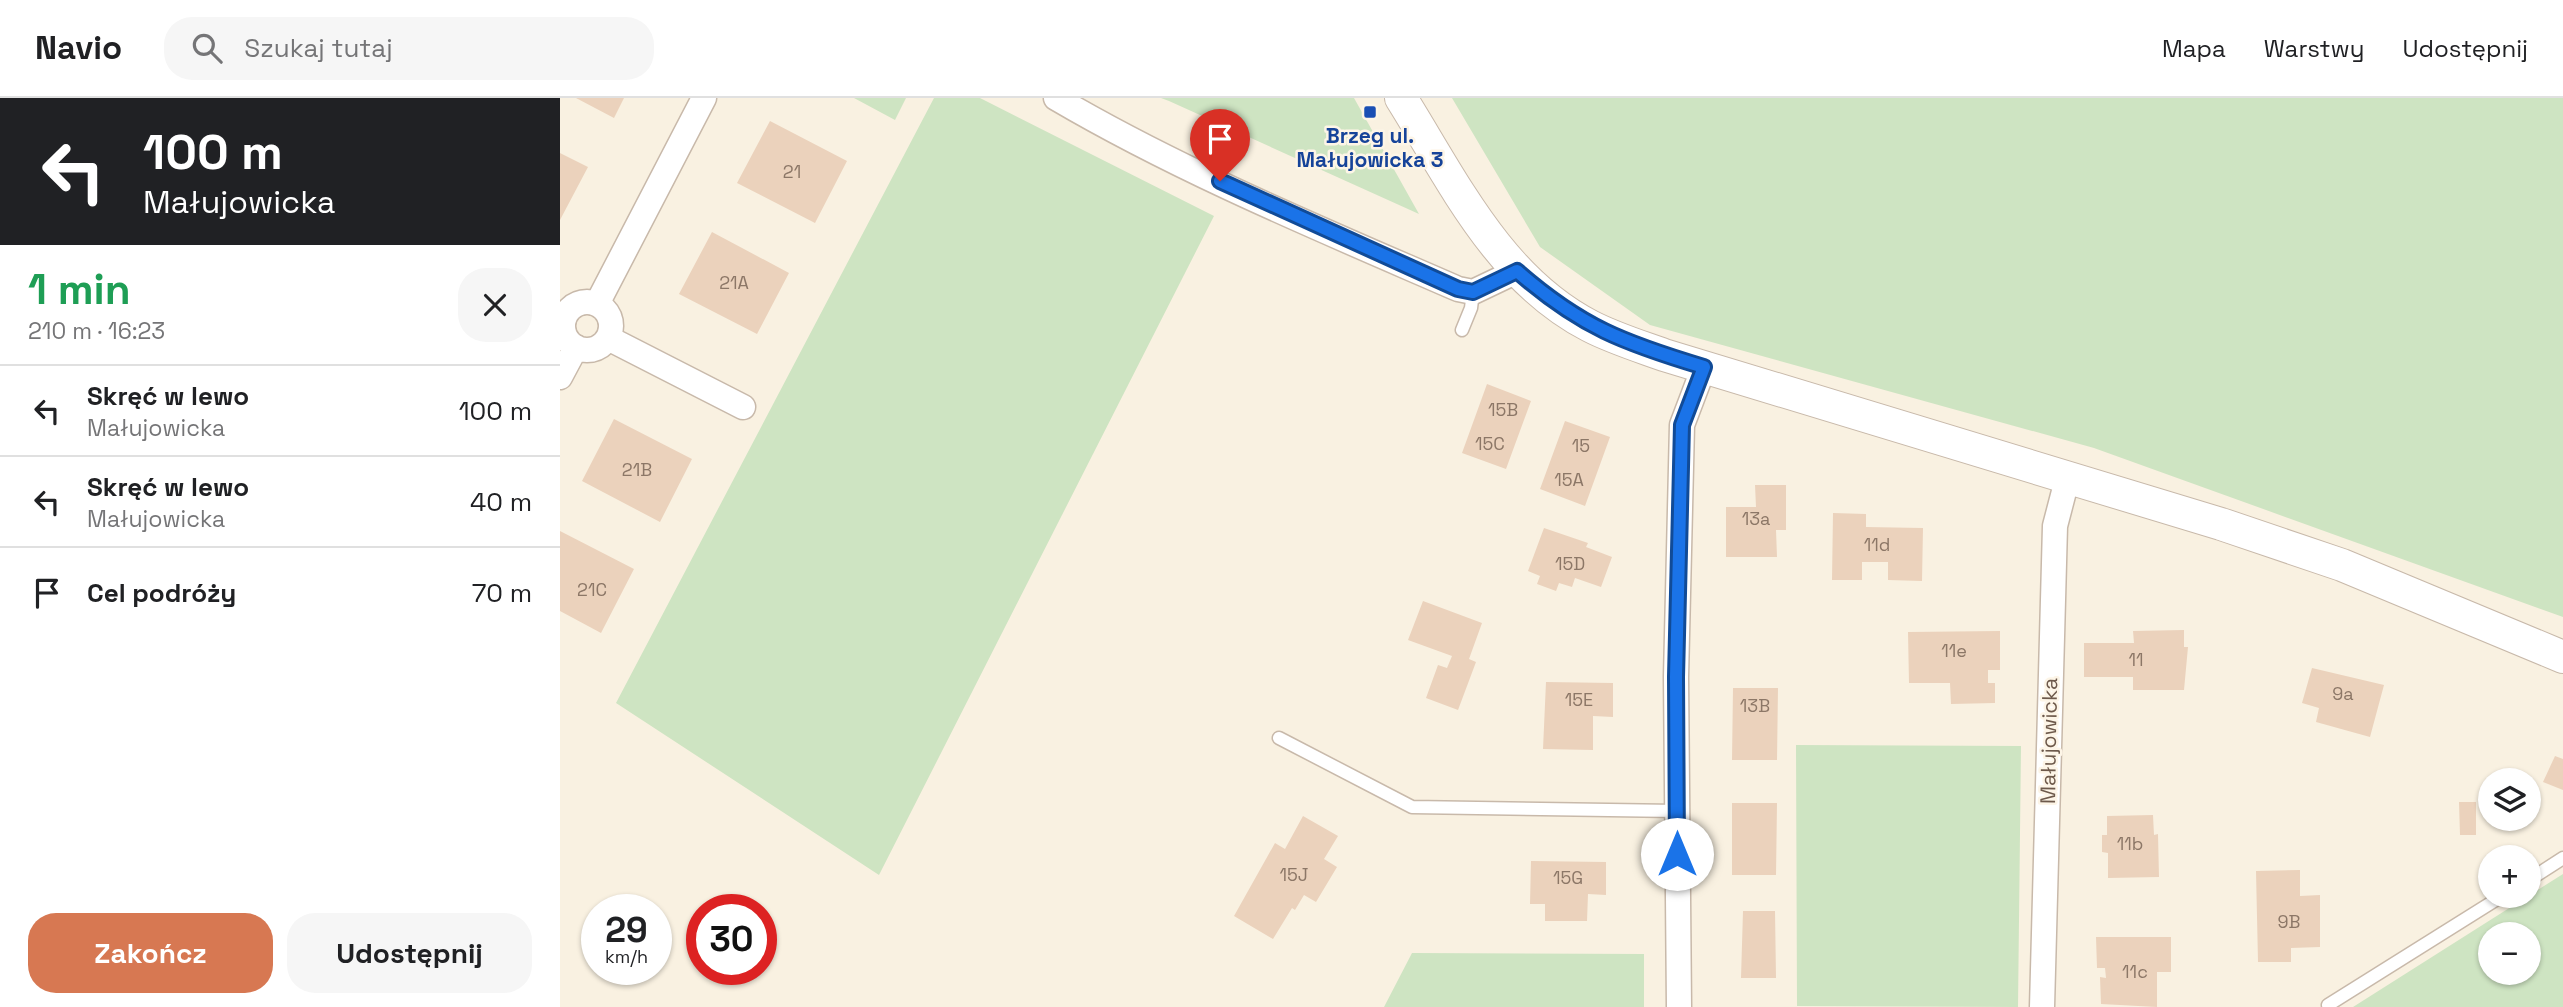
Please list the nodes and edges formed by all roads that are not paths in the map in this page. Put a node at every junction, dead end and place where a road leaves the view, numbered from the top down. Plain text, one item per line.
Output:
1 (704, 98) edge
2 (1056, 98) edge
3 (1401, 98) edge
4 (1517, 271) junction
5 (1473, 292) junction
6 (597, 304) junction
7 (563, 312) edge
8 (1462, 330) dead end
9 (608, 338) junction
10 (576, 347) junction
11 (1704, 367) junction
12 (560, 377) edge
13 (743, 407) dead end
14 (2068, 476) junction
15 (2563, 657) edge
16 (1279, 738) dead end
17 (1676, 811) junction
18 (2563, 858) edge
19 (2541, 872) edge
20 (2483, 908) edge
21 (2328, 1005) dead end
22 (1679, 1007) edge
23 (2042, 1007) edge

1 - 6 street
2 - 5 street
3 - 4 street
4 - 5 street
4 - 11 street
5 - 8 lane
6 - 7 street
6 - 9 street
7 - 10 street
9 - 10 street
9 - 13 street
10 - 12 street
11 - 14 street
11 - 17 street
14 - 15 street
14 - 23 street, Małujowicka
16 - 17 lane
17 - 22 street
18 - 19 lane
20 - 21 lane

